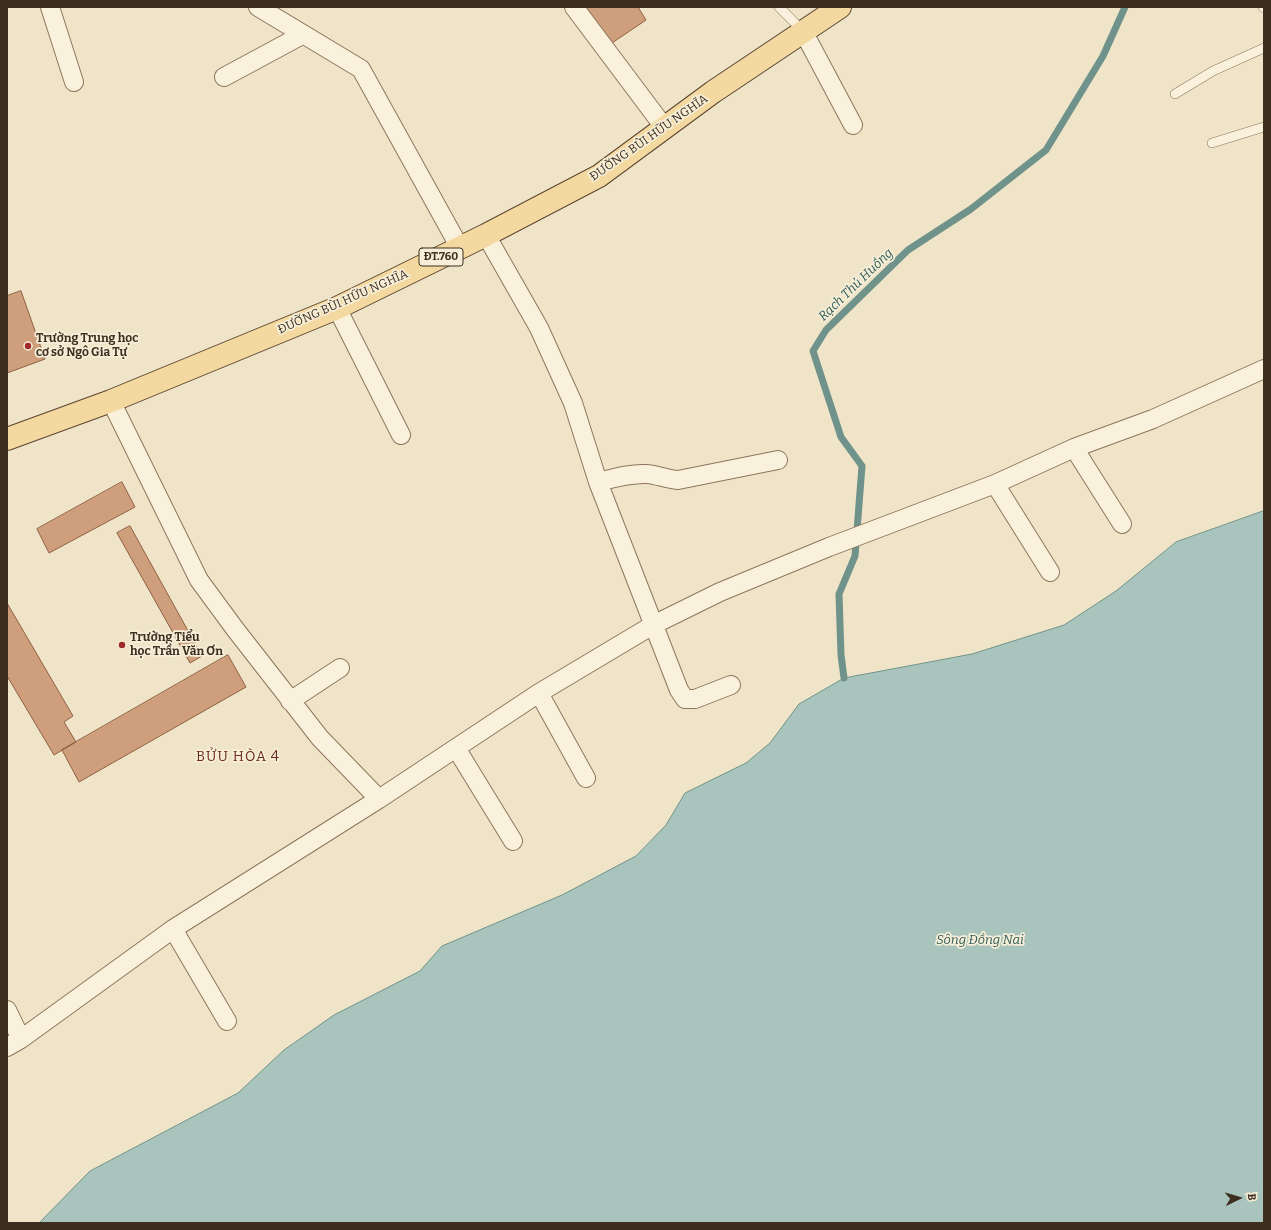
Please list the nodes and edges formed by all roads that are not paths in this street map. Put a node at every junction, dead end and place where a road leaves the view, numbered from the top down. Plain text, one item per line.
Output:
1 (50, 7) edge
2 (258, 7) edge
3 (574, 7) edge
4 (779, 7) edge
5 (840, 7) edge
6 (803, 31) junction
7 (302, 35) junction
8 (1264, 48) edge
9 (224, 77) dead end
10 (74, 82) dead end
11 (1175, 94) dead end
12 (853, 125) dead end
13 (664, 127) junction
14 (1264, 127) edge
15 (1212, 143) dead end
16 (486, 235) junction
17 (460, 248) junction
18 (337, 308) junction
19 (1264, 369) edge
20 (111, 402) junction
21 (401, 435) dead end
22 (7, 440) edge
23 (1074, 448) junction
24 (778, 460) dead end
25 (598, 482) junction
26 (995, 484) junction
27 (1122, 524) dead end
28 (1050, 572) dead end
29 (653, 625) junction
30 (340, 668) dead end
31 (731, 685) dead end
32 (539, 693) junction
33 (290, 701) junction
34 (456, 748) junction
35 (586, 778) dead end
36 (379, 799) junction
37 (513, 841) dead end
38 (173, 929) junction
39 (7, 1010) edge
40 (227, 1021) dead end
41 (14, 1043) edge

1 - 10 street
2 - 7 street
3 - 13 street
4 - 6 lane
5 - 6 main road, ĐƯỜNG BÙI HỮU NGHĨA / ĐT.760
6 - 12 street
6 - 13 main road, ĐƯỜNG BÙI HỮU NGHĨA / ĐT.760
7 - 9 street
7 - 17 street
8 - 11 lane
13 - 16 main road, ĐƯỜNG BÙI HỮU NGHĨA / ĐT.760
14 - 15 lane
16 - 17 main road, ĐƯỜNG BÙI HỮU NGHĨA / ĐT.760
16 - 25 street
17 - 18 main road, ĐƯỜNG BÙI HỮU NGHĨA / ĐT.760
18 - 20 main road, ĐƯỜNG BÙI HỮU NGHĨA / ĐT.760
18 - 21 street
19 - 23 street
20 - 22 main road, ĐƯỜNG BÙI HỮU NGHĨA / ĐT.760
20 - 33 street
23 - 26 street
23 - 27 street
24 - 25 street
25 - 29 street
26 - 28 street
26 - 29 street
29 - 31 street
29 - 32 street
30 - 33 street
32 - 34 street
32 - 35 street
33 - 36 street
34 - 36 street
34 - 37 street
36 - 38 street
38 - 40 street
38 - 41 street
39 - 41 street

